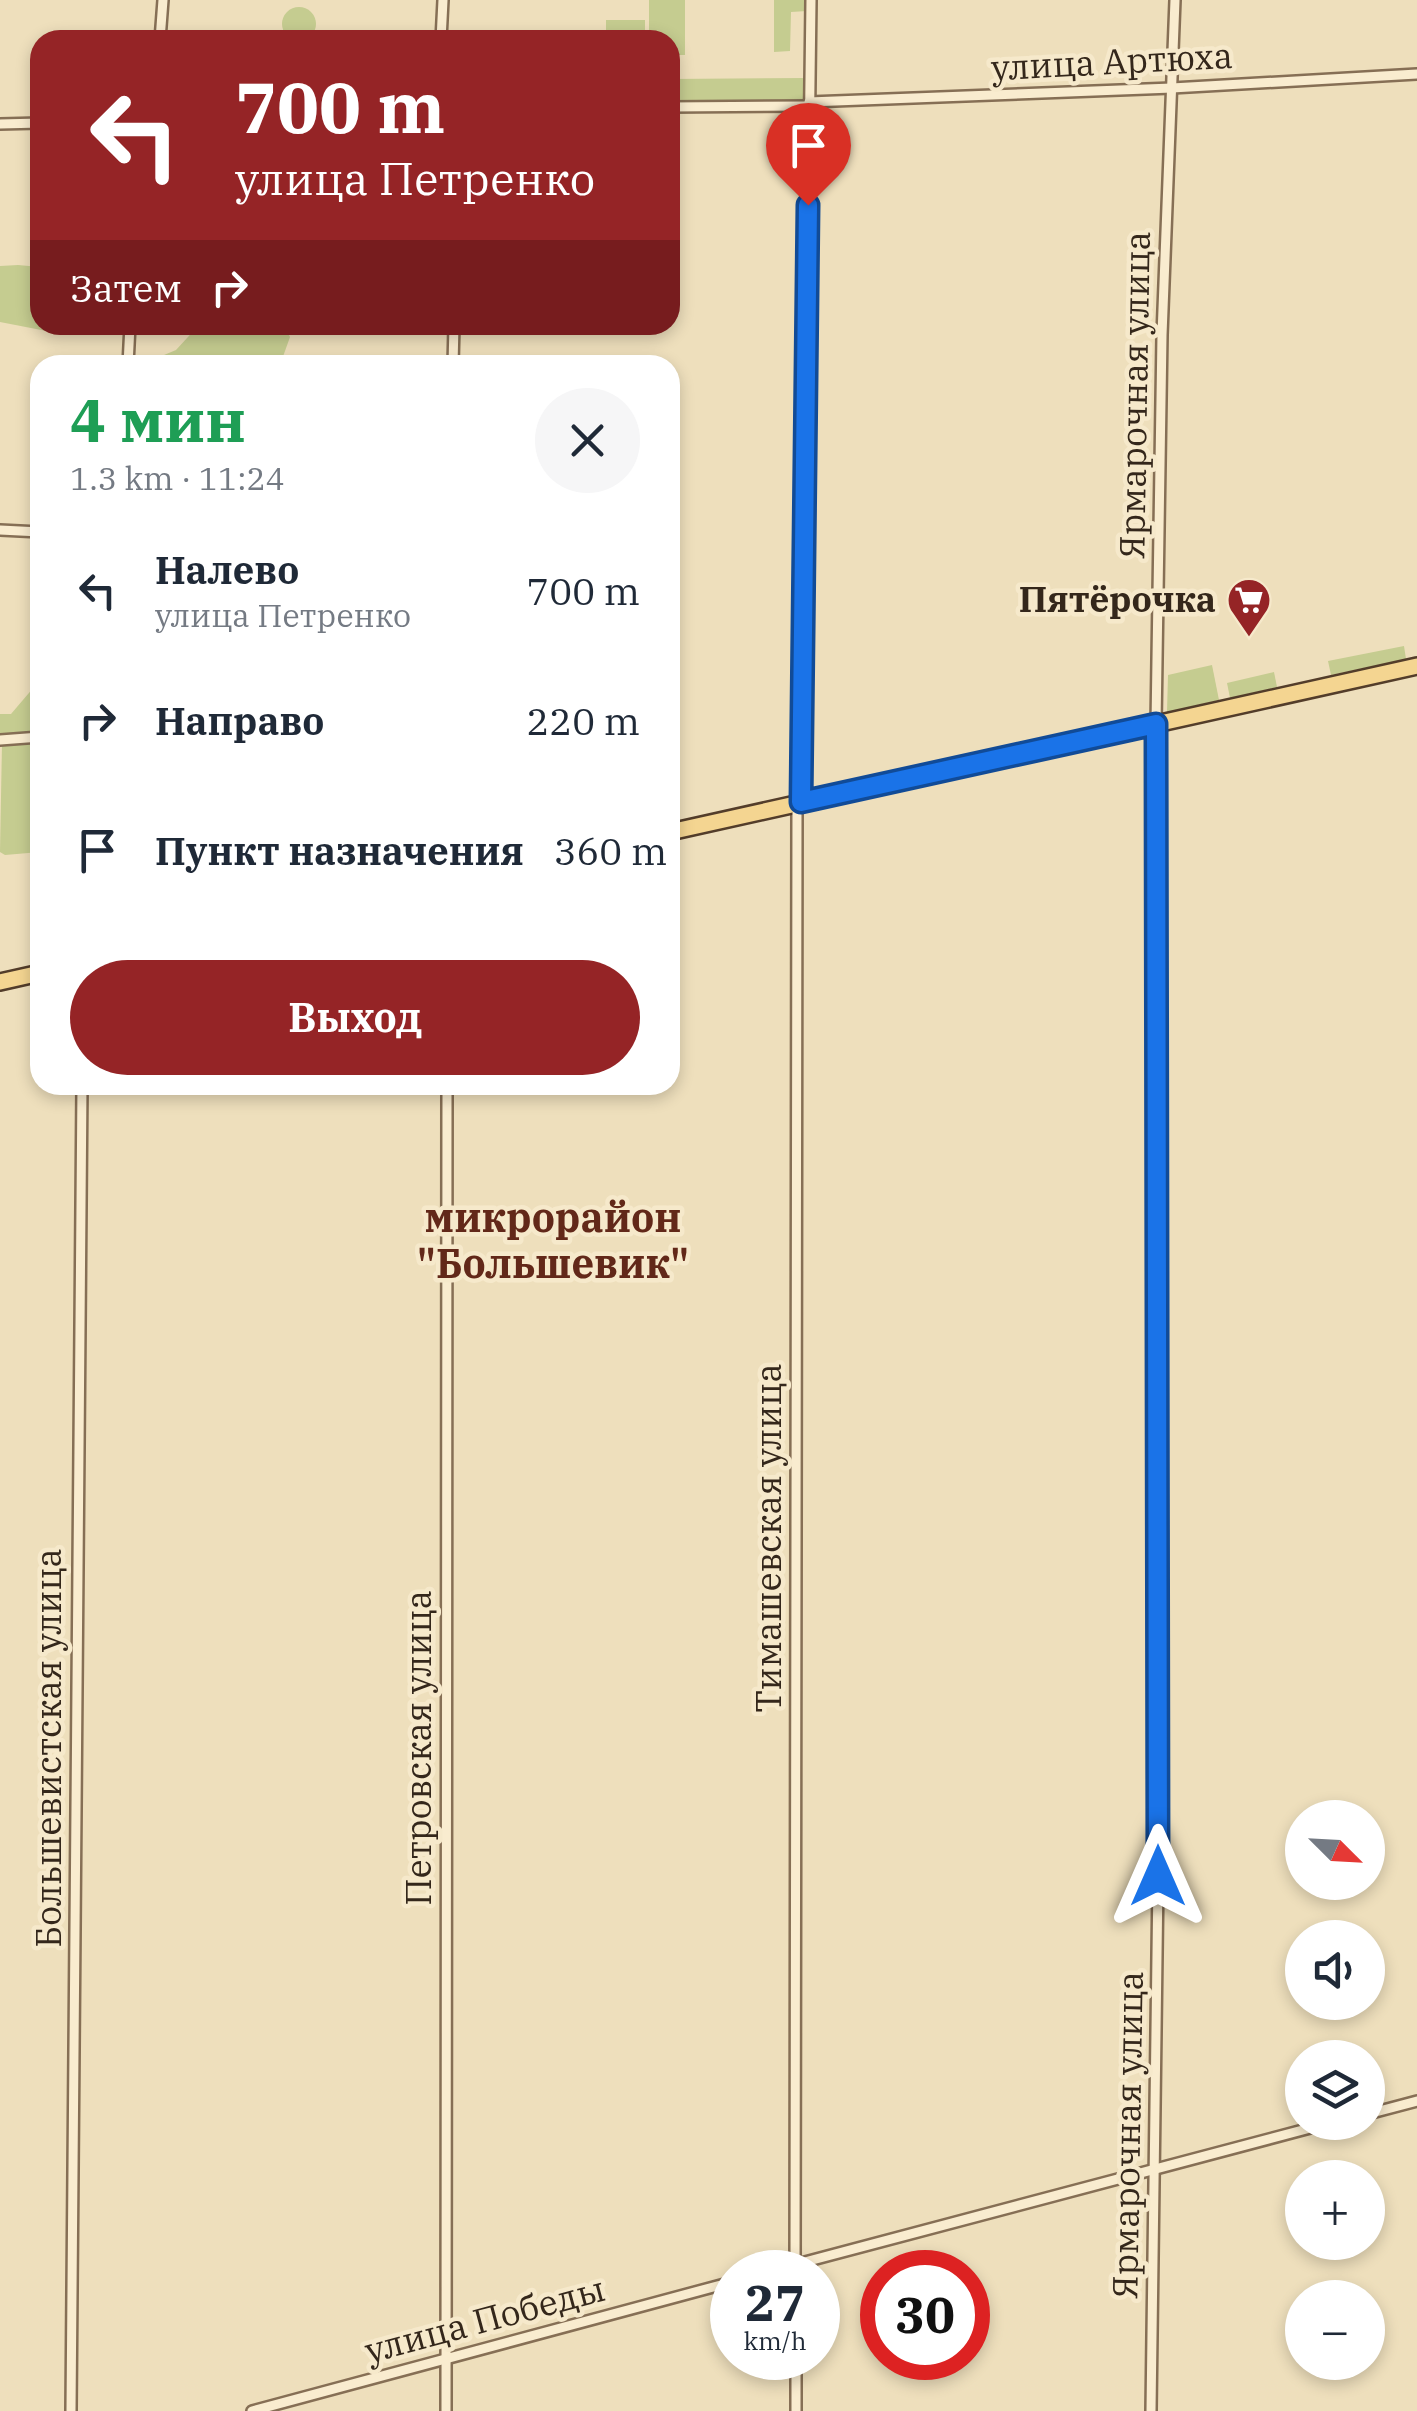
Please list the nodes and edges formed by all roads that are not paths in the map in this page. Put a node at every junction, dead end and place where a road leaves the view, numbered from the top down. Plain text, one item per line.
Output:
1 (163, 0) edge
2 (442, 0) edge
3 (811, 0) edge
4 (1175, 0) edge
5 (161, 30) edge
6 (441, 30) edge
7 (1417, 74) edge
8 (1172, 88) junction
9 (809, 104) junction
10 (680, 106) edge
11 (30, 123) edge
12 (0, 124) edge
13 (0, 530) edge
14 (30, 532) edge
15 (1417, 666) edge
16 (1156, 724) junction
17 (30, 738) edge
18 (0, 740) edge
19 (799, 802) junction
20 (680, 830) edge
21 (30, 975) edge
22 (0, 982) edge
23 (82, 1095) edge
24 (446, 1095) edge
25 (1417, 2101) edge
26 (1385, 2109) edge
27 (1285, 2134) edge
28 (1156, 2168) junction
29 (796, 2250) edge
30 (840, 2257) edge
31 (710, 2288) edge
32 (447, 2360) junction
33 (796, 2380) edge
34 (70, 2411) edge
35 (252, 2411) edge
36 (446, 2411) edge
37 (796, 2411) edge
38 (1151, 2411) edge

1 - 5 street
2 - 6 street
3 - 9 street, Тимашевская улица
4 - 8 street, Ярмарочная улица
7 - 8 street, улица Артюха
8 - 9 street, улица Артюха
8 - 16 street, Ярмарочная улица
9 - 10 street, улица Артюха
9 - 19 street, Тимашевская улица
11 - 12 street
13 - 14 street
15 - 16 main road
16 - 19 main road
16 - 28 street, Ярмарочная улица
17 - 18 street
19 - 20 main road
19 - 29 street, Тимашевская улица
21 - 22 main road
23 - 34 street, Большевистская улица
24 - 32 street, Петровская улица
25 - 26 street
27 - 28 street
28 - 30 street
28 - 38 street, Ярмарочная улица
31 - 32 street, улица Победы
32 - 35 street, улица Победы
32 - 36 street, Петровская улица
33 - 37 street

